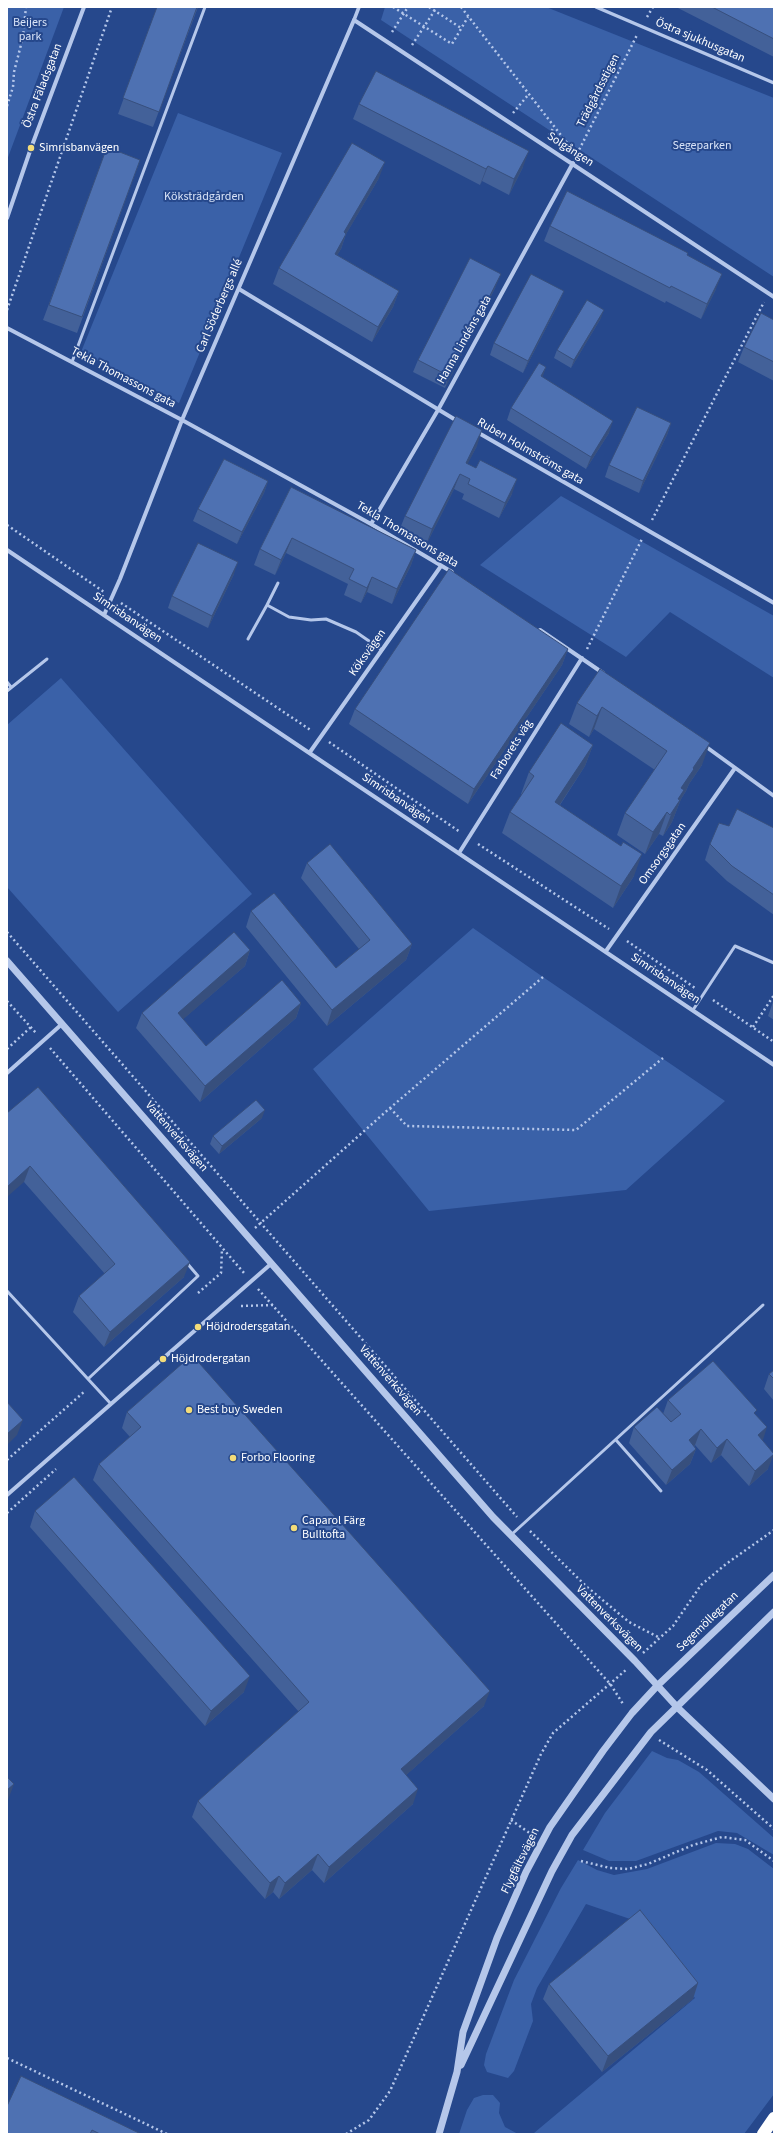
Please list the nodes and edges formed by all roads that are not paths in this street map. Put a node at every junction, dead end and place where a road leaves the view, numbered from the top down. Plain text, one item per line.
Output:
1 (84, 7) edge
2 (205, 7) edge
3 (358, 7) edge
4 (596, 7) edge
5 (354, 20) junction
6 (774, 83) edge
7 (573, 163) junction
8 (7, 218) edge
9 (238, 289) junction
10 (774, 297) edge
11 (7, 328) edge
12 (72, 362) junction
13 (438, 410) junction
14 (182, 420) junction
15 (465, 426) edge
16 (472, 430) edge
17 (372, 524) junction
18 (7, 550) edge
19 (442, 566) junction
20 (454, 574) edge
21 (278, 583) dead end
22 (774, 603) edge
23 (267, 605) junction
24 (104, 615) junction
25 (538, 629) edge
26 (248, 639) dead end
27 (382, 650) junction
28 (582, 658) junction
29 (47, 659) dead end
30 (608, 676) edge
31 (7, 682) edge
32 (12, 687) junction
33 (7, 691) edge
34 (697, 741) edge
35 (310, 752) junction
36 (736, 768) junction
37 (774, 796) edge
38 (459, 853) junction
39 (606, 951) junction
40 (7, 961) edge
41 (774, 963) edge
42 (693, 1010) junction
43 (62, 1024) junction
44 (774, 1065) edge
45 (7, 1073) edge
46 (183, 1258) edge
47 (272, 1263) junction
48 (7, 1291) edge
49 (763, 1305) dead end
50 (89, 1378) junction
51 (111, 1404) junction
52 (616, 1440) junction
53 (661, 1491) dead end
54 (7, 1495) edge
55 (511, 1535) junction
56 (774, 1575) edge
57 (774, 1612) edge
58 (658, 1686) junction
59 (678, 1708) junction
60 (774, 1799) edge
61 (457, 2072) junction
62 (774, 2118) edge
63 (439, 2134) edge
64 (763, 2134) edge

1 - 8 street, Östra Fäladsgatan
2 - 12 lane
3 - 5 street, Carl Söderbergs allé
4 - 6 street, Östra sjukhusgatan
5 - 7 street, Solgången
5 - 9 street, Carl Söderbergs allé
7 - 10 street, Solgången
7 - 13 street, Hanna Lindéns gata
9 - 13 street, Ruben Holmströms gata
9 - 14 street, Carl Söderbergs allé
11 - 12 street, Tekla Thomassons gata
12 - 14 street, Tekla Thomassons gata
13 - 15 street, Ruben Holmströms gata
13 - 17 street, Hanna Lindéns gata
14 - 17 street, Tekla Thomassons gata
14 - 24 street, Carl Söderbergs allé
16 - 22 street, Ruben Holmströms gata
17 - 19 street, Tekla Thomassons gata
18 - 24 street, Simrisbanvägen
19 - 20 street, Tekla Thomassons gata
19 - 27 street, Köksvägen
21 - 23 lane
23 - 26 lane
23 - 27 lane
24 - 35 street, Simrisbanvägen
25 - 28 street
27 - 35 street, Köksvägen
28 - 30 street
28 - 38 street, Farborets väg
29 - 32 lane
31 - 32 lane
32 - 33 lane
34 - 36 street
35 - 38 street, Simrisbanvägen
36 - 37 street
36 - 39 street, Omsorgsgatan
38 - 39 street, Simrisbanvägen
39 - 42 street, Simrisbanvägen
40 - 43 street, Vattenverksvägen
41 - 42 lane
42 - 44 street, Simrisbanvägen
43 - 45 street
43 - 47 street, Vattenverksvägen
46 - 50 lane
47 - 51 street
47 - 55 street, Vattenverksvägen
48 - 50 lane
49 - 52 lane
50 - 51 lane
51 - 54 street
52 - 53 lane
52 - 55 lane
55 - 58 street, Vattenverksvägen
56 - 58 street, Segemöllegatan
57 - 59 street
58 - 59 street, Vattenverksvägen
58 - 61 street, Flygfältsvägen
59 - 60 street, Vattenverksvägen
59 - 61 street, Flygfältsvägen
61 - 63 street, Flygfältsvägen
62 - 64 highway

